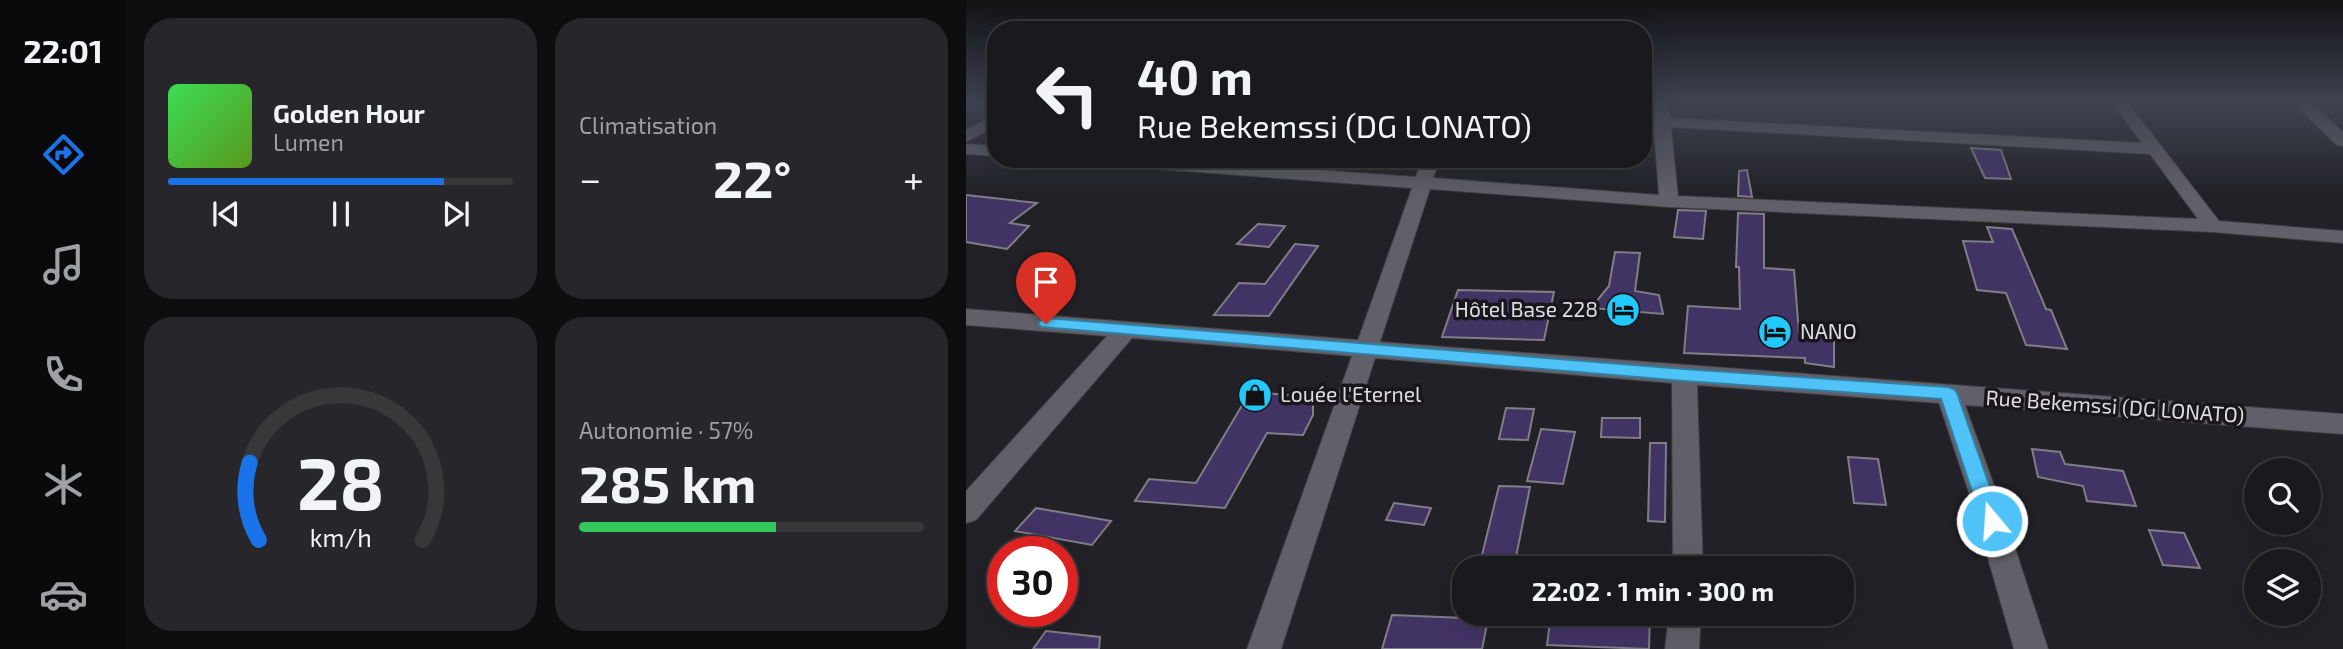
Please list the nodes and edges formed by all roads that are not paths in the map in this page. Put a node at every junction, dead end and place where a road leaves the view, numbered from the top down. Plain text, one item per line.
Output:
1 (1663, 133) edge
2 (1868, 133) edge
3 (2142, 133) edge
4 (966, 149) edge
5 (2154, 149) junction
6 (987, 150) edge
7 (1211, 168) edge
8 (1428, 168) edge
9 (1424, 184) junction
10 (1669, 201) junction
11 (2213, 226) junction
12 (2343, 237) edge
13 (966, 317) edge
14 (1126, 330) junction
15 (1367, 350) junction
16 (1684, 375) junction
17 (1948, 393) junction
18 (2343, 424) edge
19 (966, 512) edge
20 (1688, 556) edge
21 (1684, 626) edge
22 (1264, 649) edge
23 (1682, 649) edge
24 (2031, 649) edge

1 - 10 street
2 - 5 street
3 - 5 street
4 - 6 street
5 - 11 street
7 - 9 street
8 - 9 street
9 - 10 street
9 - 15 street
10 - 11 street
11 - 12 street
13 - 14 street, Rue Bekemssi (DG LONATO)
14 - 15 street, Rue Bekemssi (DG LONATO)
14 - 19 street
15 - 16 street, Rue Bekemssi (DG LONATO)
15 - 22 street
16 - 17 street, Rue Bekemssi (DG LONATO)
16 - 20 street
17 - 18 street, Rue Bekemssi (DG LONATO)
17 - 24 street
21 - 23 street

